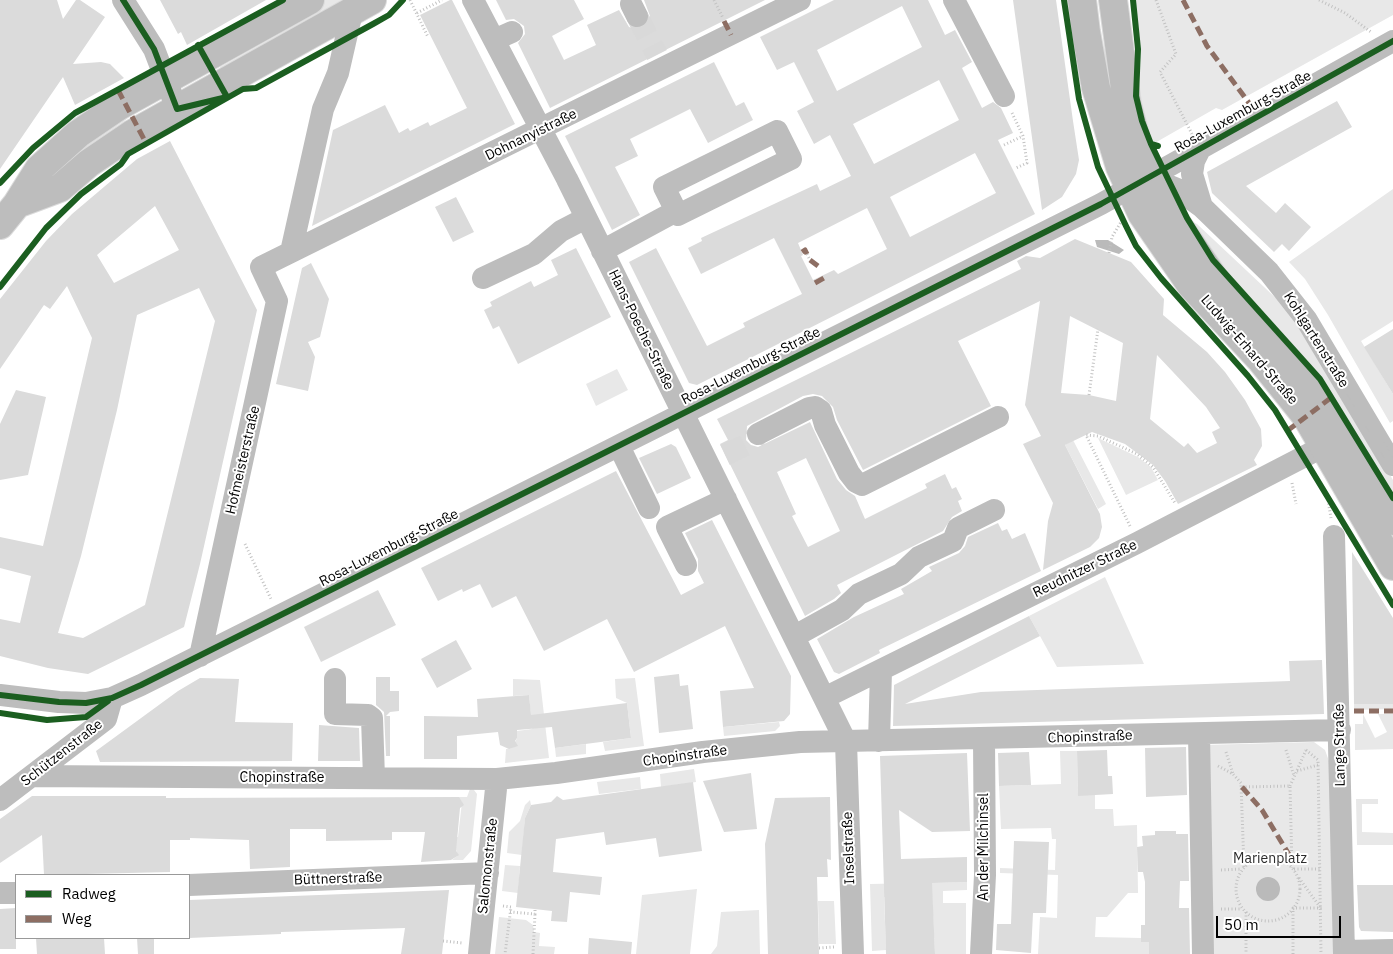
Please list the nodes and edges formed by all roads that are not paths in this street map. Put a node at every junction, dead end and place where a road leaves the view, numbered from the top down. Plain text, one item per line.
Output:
1 (123, 0) edge
2 (310, 0) edge
3 (473, 0) edge
4 (800, 0) edge
5 (954, 0) edge
6 (1082, 0) edge
7 (1113, 0) edge
8 (362, 6) edge
9 (1393, 41) edge
10 (166, 80) junction
11 (1004, 96) road end
12 (177, 109) junction
13 (540, 131) junction
14 (1196, 143) junction
15 (1131, 188) junction
16 (17, 204) junction
17 (1202, 207) junction
18 (676, 211) junction
19 (586, 218) junction
20 (0, 225) edge
21 (602, 251) junction
22 (291, 252) junction
23 (261, 267) joint
24 (483, 278) dead end
25 (683, 415) junction
26 (998, 417) dead end
27 (758, 434) tunnel mouth
28 (1333, 442) junction
29 (619, 446) junction
30 (1393, 465) edge
31 (726, 499) junction
32 (649, 508) dead end
33 (994, 510) dead end
34 (1393, 521) edge
35 (1334, 536) dead end
36 (686, 565) dead end
37 (1393, 566) edge
38 (795, 636) junction
39 (200, 656) junction
40 (881, 671) junction
41 (335, 679) dead end
42 (0, 695) edge
43 (826, 697) junction
44 (112, 698) junction
45 (1340, 730) junction
46 (1199, 734) junction
47 (984, 740) junction
48 (879, 741) junction
49 (846, 742) junction
50 (32, 776) junction
51 (374, 778) junction
52 (497, 778) junction
53 (0, 800) edge
54 (488, 872) junction
55 (190, 885) edge
56 (0, 893) edge
57 (15, 893) edge
58 (472, 948) edge
59 (1393, 950) edge
60 (846, 951) edge
61 (1344, 952) edge
62 (981, 954) edge
63 (1203, 954) edge

1 - 10 street
2 - 10 main road
3 - 13 street, Hans-Poeche-Straße
4 - 13 street, Dohnanyistraße
5 - 11 street
6 - 15 main road
7 - 15 main road
8 - 12 main road
8 - 22 street
9 - 14 street, Rosa-Luxemburg-Straße
10 - 12 street
10 - 16 main road
12 - 16 main road
13 - 19 street, Hans-Poeche-Straße
13 - 22 street, Dohnanyistraße
14 - 15 street, Rosa-Luxemburg-Straße
14 - 17 street, Kohlgartenstraße
15 - 17 street, Kohlgartenstraße
15 - 25 street, Rosa-Luxemburg-Straße
15 - 28 main road, Ludwig-Erhard-Straße
16 - 20 main road
17 - 30 street, Kohlgartenstraße
18 - 18 street
18 - 21 street
19 - 21 street, Hans-Poeche-Straße
19 - 24 street
21 - 25 street, Hans-Poeche-Straße
22 - 23 street, Dohnanyistraße
23 - 39 street, Hofmeisterstraße
25 - 29 street, Rosa-Luxemburg-Straße
25 - 31 street, Hans-Poeche-Straße
26 - 27 street
28 - 34 main road, Ludwig-Erhard-Straße
28 - 37 main road, Ludwig-Erhard-Straße
28 - 40 street, Reudnitzer Straße
29 - 32 street
29 - 39 street, Rosa-Luxemburg-Straße
31 - 36 street
31 - 38 street, Hans-Poeche-Straße
33 - 38 street
35 - 45 street, Lange Straße
38 - 43 street, Hans-Poeche-Straße
39 - 44 street, Rosa-Luxemburg-Straße
40 - 43 street, Reudnitzer Straße
40 - 48 street
41 - 51 street
42 - 44 street, Rosa-Luxemburg-Straße
43 - 49 street, Hans-Poeche-Straße
44 - 50 street, Schützenstraße
45 - 46 street, Chopinstraße
45 - 61 street, Lange Straße
46 - 47 street, Chopinstraße
46 - 63 street
47 - 48 street, Chopinstraße
47 - 62 street, An der Milchinsel
48 - 49 street, Chopinstraße
49 - 52 street, Chopinstraße
49 - 60 street, Inselstraße
50 - 51 street, Chopinstraße
50 - 53 street, Schützenstraße
51 - 52 street, Chopinstraße
52 - 54 street, Salomonstraße
54 - 55 street, Büttnerstraße
54 - 58 street, Salomonstraße
56 - 57 street
59 - 61 street

